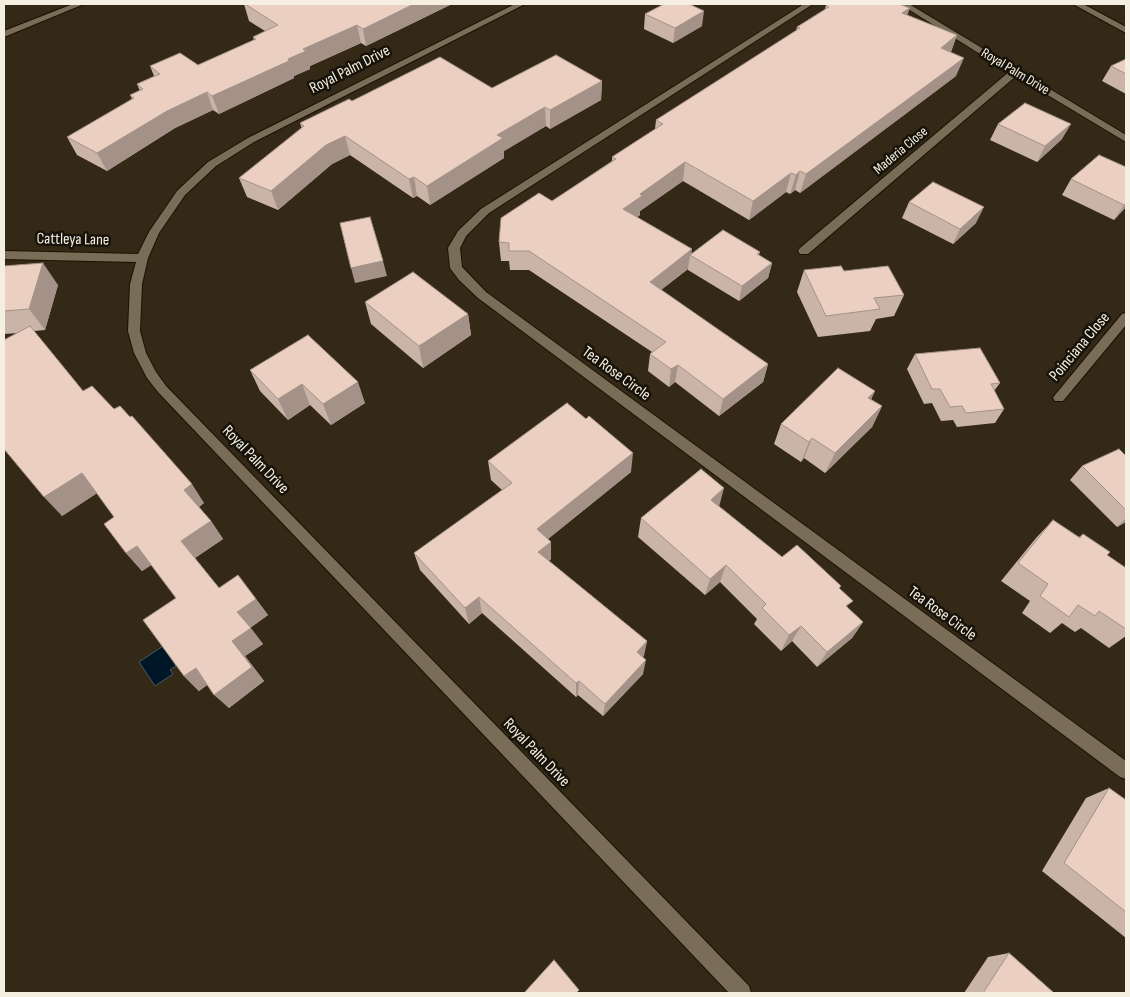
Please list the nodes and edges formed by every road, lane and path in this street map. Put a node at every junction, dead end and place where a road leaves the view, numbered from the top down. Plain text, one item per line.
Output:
1 (80, 4) edge
2 (521, 4) edge
3 (809, 4) edge
4 (904, 4) edge
5 (1077, 4) edge
6 (1126, 30) edge
7 (4, 34) edge
8 (1015, 72) junction
9 (1126, 139) edge
10 (804, 251) dead end
11 (4, 255) edge
12 (142, 258) junction
13 (1126, 317) edge
14 (1059, 398) dead end
15 (1126, 771) edge
16 (742, 993) edge

1 - 7 street
2 - 12 street, Royal Palm Drive
3 - 15 street, Tea Rose Circle
4 - 8 street, Royal Palm Drive
5 - 6 street
8 - 9 street, Royal Palm Drive
8 - 10 street, Maderia Close
11 - 12 street, Cattleya Lane
12 - 16 street, Royal Palm Drive
13 - 14 street, Poinciana Close

